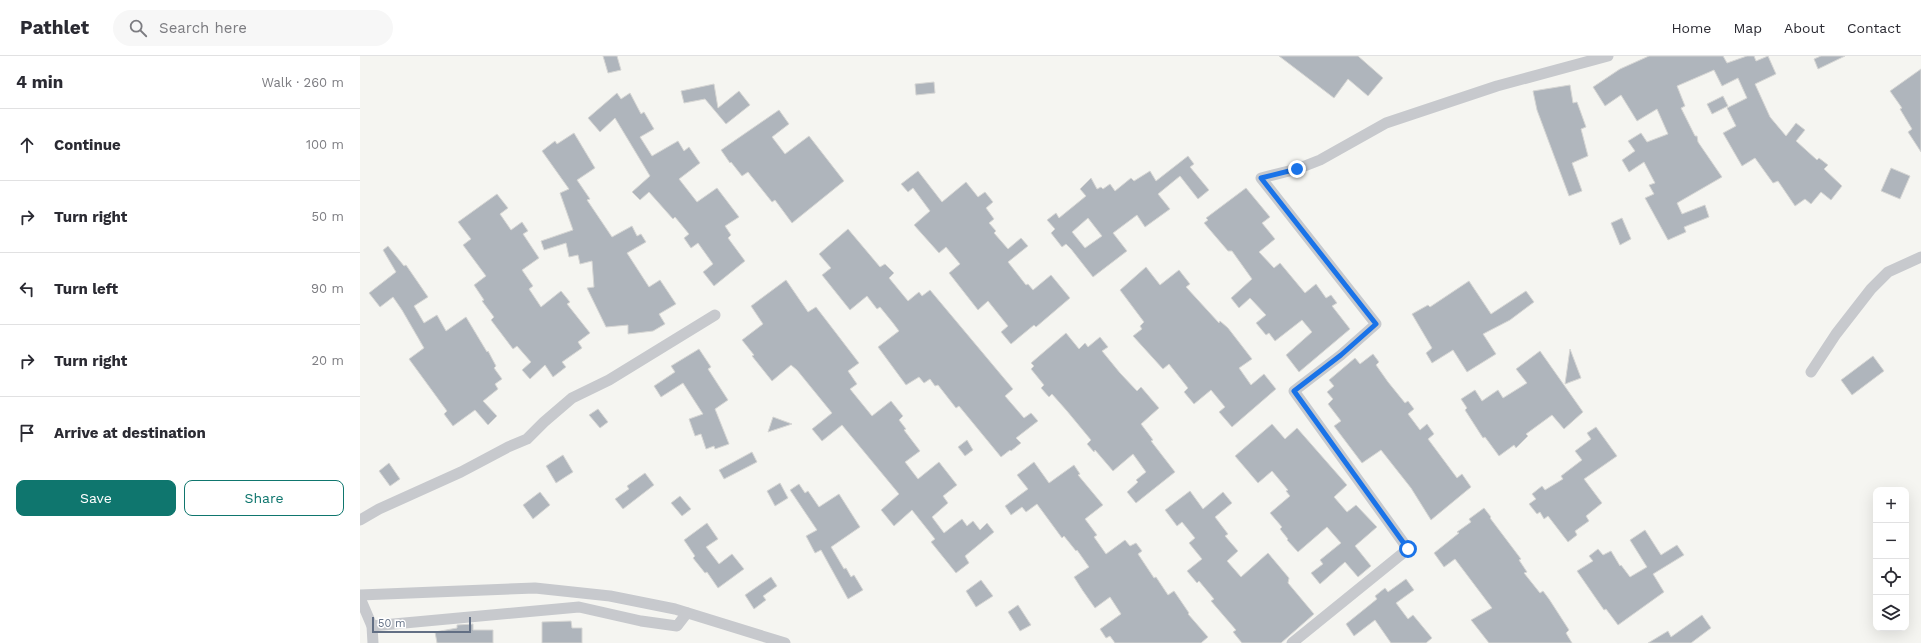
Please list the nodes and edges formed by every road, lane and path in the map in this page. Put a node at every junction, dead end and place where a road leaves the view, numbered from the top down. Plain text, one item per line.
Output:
1 (1608, 56) edge
2 (1921, 257) edge
3 (716, 315) dead end
4 (1811, 372) dead end
5 (360, 520) edge
6 (360, 597) edge
7 (687, 613) junction
8 (372, 626) junction
9 (373, 643) edge
10 (785, 643) edge
11 (1292, 643) edge

1 - 11 street
2 - 4 street
3 - 5 street
6 - 7 street
6 - 8 street
7 - 8 street
7 - 10 street
8 - 9 street

